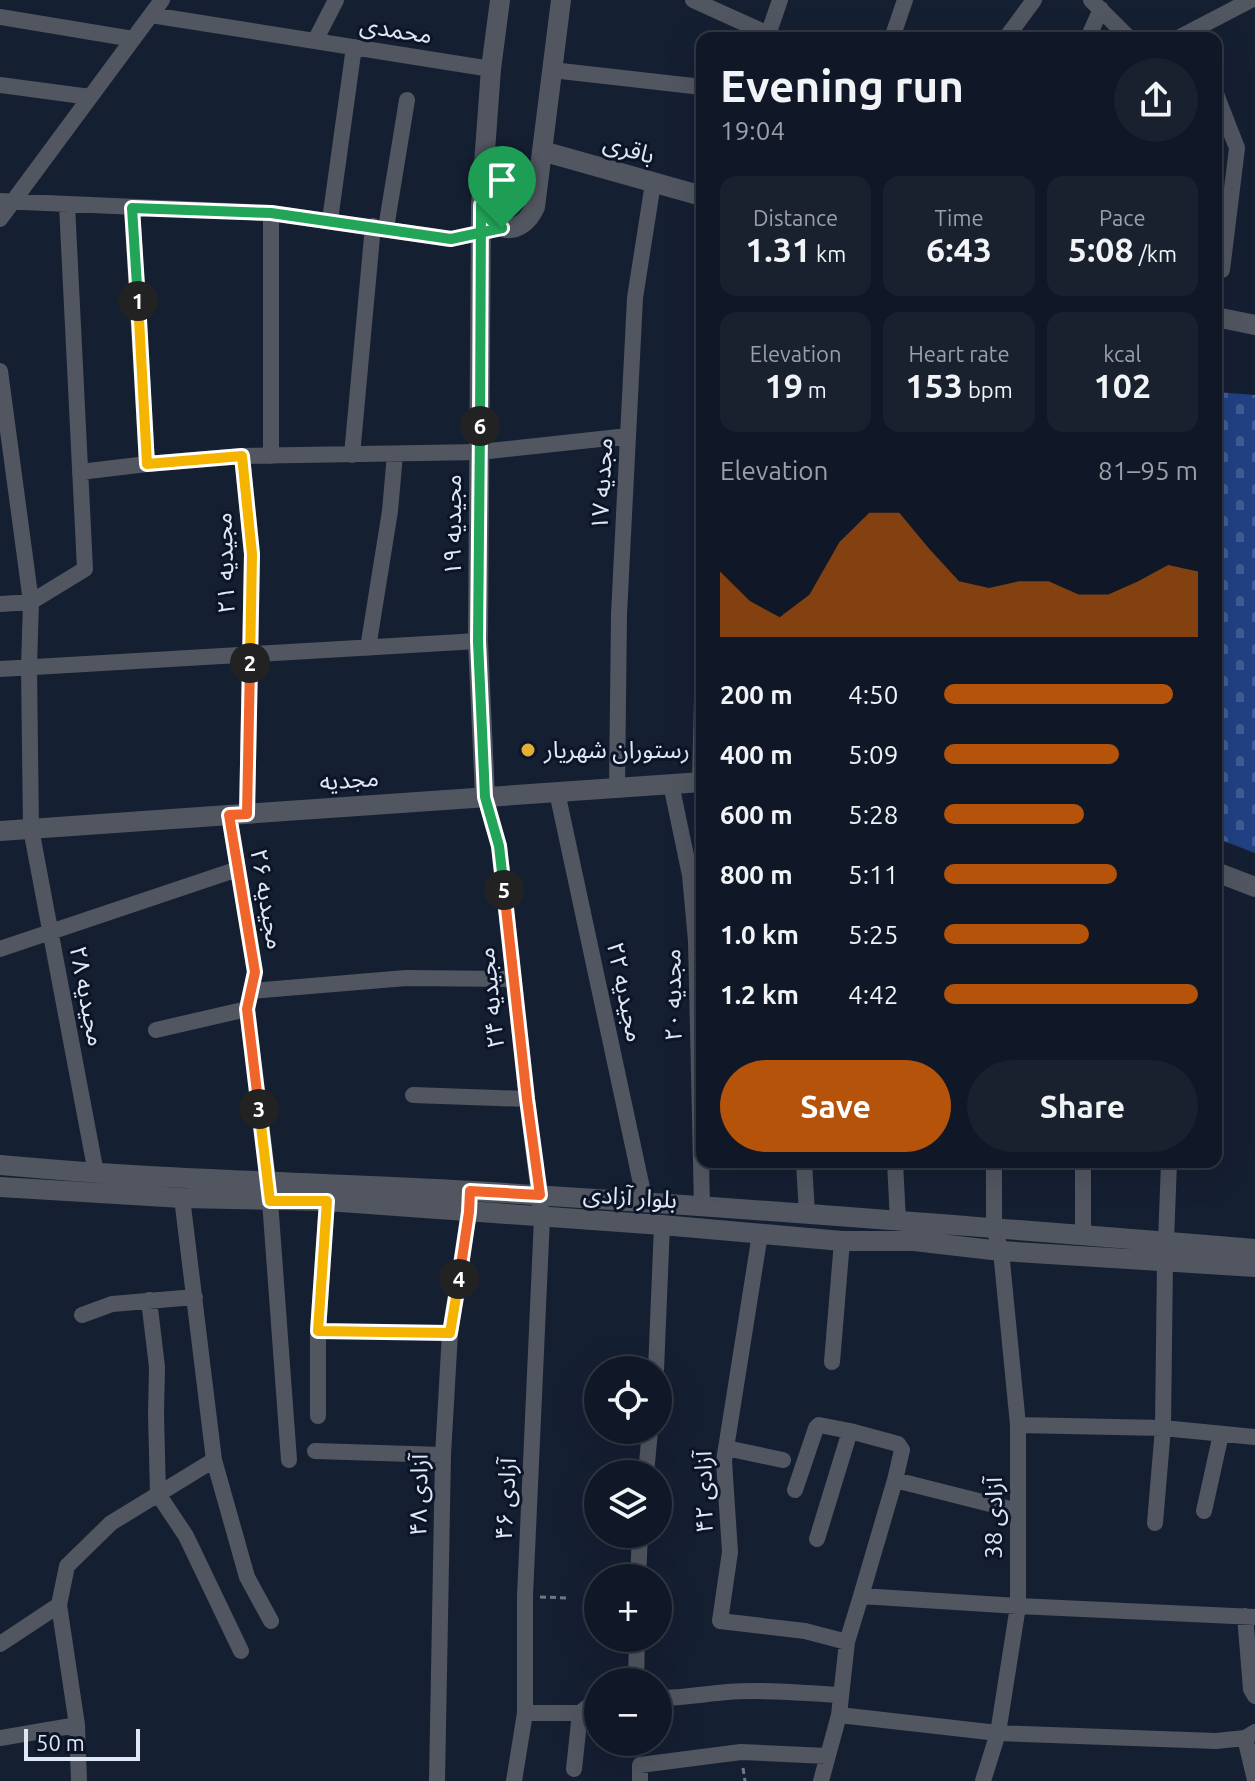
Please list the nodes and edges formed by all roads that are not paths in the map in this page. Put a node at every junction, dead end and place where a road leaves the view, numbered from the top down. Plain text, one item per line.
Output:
1 (162, 0) edge
2 (336, 0) edge
3 (500, 0) edge
4 (561, 0) edge
5 (693, 0) edge
6 (780, 0) edge
7 (905, 0) edge
8 (1034, 0) edge
9 (1251, 0) edge
10 (1096, 5) edge
11 (1226, 6) edge
12 (151, 15) junction
13 (0, 17) edge
14 (764, 32) edge
15 (774, 32) edge
16 (894, 32) edge
17 (1010, 32) edge
18 (1089, 32) edge
19 (1123, 32) edge
20 (1192, 32) edge
21 (133, 39) junction
22 (315, 41) junction
23 (354, 47) junction
24 (491, 69) junction
25 (552, 70) junction
26 (0, 85) edge
27 (696, 86) edge
28 (90, 97) junction
29 (407, 100) dead end
30 (1222, 109) edge
31 (542, 151) junction
32 (653, 183) junction
33 (696, 194) edge
34 (6, 202) edge
35 (67, 205) junction
36 (481, 205) junction
37 (132, 208) junction
38 (271, 213) junction
39 (0, 219) edge
40 (330, 220) junction
41 (380, 227) junction
42 (502, 228) junction
43 (481, 232) junction
44 (1222, 270) dead end
45 (1222, 318) edge
46 (1255, 325) edge
47 (0, 371) edge
48 (628, 436) junction
49 (480, 452) junction
50 (395, 454) junction
51 (352, 455) junction
52 (242, 456) junction
53 (271, 456) junction
54 (147, 464) junction
55 (80, 472) junction
56 (31, 602) junction
57 (0, 604) edge
58 (478, 641) junction
59 (368, 648) junction
60 (250, 655) junction
61 (29, 666) junction
62 (0, 669) edge
63 (696, 782) edge
64 (671, 784) junction
65 (617, 788) junction
66 (557, 792) junction
67 (485, 797) junction
68 (238, 814) junction
69 (31, 829) junction
70 (0, 831) edge
71 (238, 869) junction
72 (1222, 874) edge
73 (1255, 887) edge
74 (50, 931) junction
75 (696, 941) edge
76 (0, 949) edge
77 (513, 979) junction
78 (251, 991) junction
79 (247, 1009) junction
80 (156, 1030) dead end
81 (413, 1095) dead end
82 (527, 1099) junction
83 (0, 1165) edge
84 (701, 1168) edge
85 (804, 1168) edge
86 (895, 1168) edge
87 (994, 1168) edge
88 (1083, 1168) edge
89 (1169, 1168) edge
90 (96, 1173) junction
91 (54, 1180) junction
92 (0, 1187) edge
93 (269, 1190) junction
94 (540, 1195) junction
95 (182, 1198) junction
96 (327, 1201) junction
97 (469, 1201) junction
98 (645, 1202) junction
99 (702, 1206) junction
100 (807, 1214) junction
101 (542, 1218) junction
102 (867, 1219) junction
103 (898, 1221) junction
104 (662, 1225) junction
105 (994, 1229) junction
106 (760, 1234) junction
107 (1083, 1235) junction
108 (842, 1241) junction
109 (866, 1241) junction
110 (1255, 1249) edge
111 (1001, 1251) junction
112 (1165, 1251) junction
113 (1255, 1267) edge
114 (195, 1297) junction
115 (149, 1300) junction
116 (82, 1315) dead end
117 (657, 1356) edge
118 (832, 1362) dead end
119 (318, 1416) dead end
120 (1018, 1425) junction
121 (1163, 1428) junction
122 (850, 1431) junction
123 (1221, 1434) junction
124 (1255, 1437) edge
125 (726, 1448) junction
126 (315, 1451) dead end
127 (443, 1455) junction
128 (214, 1460) junction
129 (289, 1460) dead end
130 (783, 1460) dead end
131 (895, 1480) junction
132 (795, 1490) dead end
133 (158, 1494) junction
134 (1018, 1511) junction
135 (1204, 1511) dead end
136 (1155, 1523) dead end
137 (817, 1539) dead end
138 (861, 1596) junction
139 (59, 1605) junction
140 (1018, 1606) junction
141 (1250, 1617) edge
142 (271, 1621) dead end
143 (847, 1642) junction
144 (0, 1644) edge
145 (241, 1651) dead end
146 (840, 1695) junction
147 (1255, 1696) edge
148 (672, 1698) edge
149 (584, 1710) edge
150 (525, 1713) junction
151 (580, 1713) junction
152 (839, 1715) junction
153 (77, 1725) junction
154 (998, 1733) junction
155 (1250, 1735) edge
156 (0, 1738) edge
157 (827, 1756) junction
158 (574, 1769) dead end
159 (1255, 1780) edge
160 (79, 1781) edge
161 (437, 1781) edge
162 (514, 1781) edge
163 (640, 1781) edge
164 (821, 1781) edge
165 (983, 1781) edge

1 - 12 street
2 - 22 street
3 - 24 street, مجیدیه ۱۹
4 - 25 street
5 - 14 street
6 - 15 street
7 - 16 street
8 - 17 street
9 - 11 street
10 - 18 street
10 - 19 street
11 - 20 street
12 - 21 street
12 - 22 street, محمدی
13 - 21 street
21 - 28 street
22 - 23 street, محمدی
23 - 24 street, محمدی
23 - 40 street
24 - 36 street, مجیدیه ۱۹
25 - 27 street
25 - 31 street
26 - 28 street
28 - 34 street
29 - 41 street
30 - 44 street
31 - 32 street, باقری
31 - 42 street
32 - 33 street, باقری
32 - 48 street, مجدیه ۱۷
34 - 35 street
34 - 39 street
35 - 37 street
35 - 55 street
36 - 42 street
36 - 43 street, مجیدیه ۱۹
37 - 38 street
37 - 54 street
38 - 40 street
38 - 53 street
40 - 41 street
41 - 43 street
41 - 51 street
42 - 43 street
43 - 49 street, مجیدیه ۱۹
45 - 46 street
47 - 56 street, مجیدیه ۲۸
48 - 49 street
48 - 65 street, مجدیه ۱۷
49 - 50 street
49 - 58 street, مجیدیه ۱۹
50 - 51 street
50 - 59 street
51 - 53 street
52 - 53 street
52 - 54 street
52 - 60 street, مجیدیه ۲۱
54 - 55 street
55 - 56 street
56 - 57 street
56 - 61 street, مجیدیه ۲۸
58 - 59 street
58 - 67 street, مجیدیه ۱۹
59 - 60 street
60 - 61 street
60 - 68 street, مجیدیه ۲۱
61 - 62 street
61 - 69 street, مجیدیه ۲۸
63 - 64 street, مجدیه
64 - 65 street, مجدیه
64 - 75 street, مجدیه ۲۰
65 - 66 street, مجدیه
66 - 67 street, مجدیه
66 - 98 street, مجیدیه ۲۲
67 - 68 street, مجدیه
67 - 77 street, مجیدیه ۲۴
68 - 69 street, مجدیه
68 - 71 street, مجیدیه ۲۶
69 - 70 street, مجدیه
69 - 74 street, مجیدیه ۲۸
71 - 74 street
71 - 78 street, مجیدیه ۲۶
72 - 73 street
74 - 76 street
74 - 90 street, مجیدیه ۲۸
77 - 78 street
77 - 82 street, مجیدیه ۲۴
78 - 79 street, مجیدیه ۲۶
79 - 80 street
79 - 93 street, مجیدیه ۲۶
81 - 82 street
82 - 94 street, مجیدیه ۲۴
83 - 91 street, بلوار آزادی
84 - 99 street, مجدیه ۲۰
85 - 100 street
86 - 103 street
87 - 105 street, آزادی 38
88 - 107 street
89 - 112 street
90 - 91 street, بلوار آزادی
90 - 93 street, بلوار آزادی
91 - 92 street, بلوار آزادی
91 - 95 street, بلوار آزادی
93 - 95 street, بلوار آزادی
93 - 96 street, بلوار آزادی
93 - 97 street, بلوار آزادی
93 - 129 street, مجیدیه ۲۶
94 - 97 street, بلوار آزادی
94 - 98 street, بلوار آزادی
94 - 101 street, آزادی ۴۶
95 - 114 street
96 - 97 street, بلوار آزادی
96 - 119 street
97 - 101 street, بلوار آزادی
97 - 127 street, آزادی ۴۸
98 - 99 street, بلوار آزادی
99 - 100 street, بلوار آزادی
100 - 102 street, بلوار آزادی
101 - 104 street, بلوار آزادی
101 - 150 street, آزادی ۴۶
102 - 103 street, بلوار آزادی
102 - 109 street
103 - 105 street, بلوار آزادی
104 - 106 street, بلوار آزادی
104 - 117 street
105 - 107 street, بلوار آزادی
105 - 111 street, آزادی 38
106 - 108 street, بلوار آزادی
106 - 125 street, آزادی ۴۲
107 - 112 street, بلوار آزادی
108 - 109 street, بلوار آزادی
108 - 118 street
109 - 111 street, بلوار آزادی
110 - 112 street, بلوار آزادی
111 - 112 street, بلوار آزادی
111 - 120 street, آزادی 38
112 - 113 street, بلوار آزادی
112 - 121 street
114 - 115 street
114 - 128 street
115 - 116 street
115 - 133 street
120 - 121 street
120 - 134 street, آزادی 38
121 - 123 street
121 - 136 street
122 - 131 street
122 - 132 street
122 - 137 street
123 - 124 street
123 - 135 street
125 - 130 street
125 - 143 street, آزادی ۴۲
126 - 127 street
127 - 161 street, آزادی ۴۸
128 - 133 street
128 - 142 street
131 - 134 street
131 - 138 street
133 - 139 street
133 - 145 street
134 - 140 street, آزادی 38
138 - 140 street
138 - 143 street
139 - 144 street
139 - 153 street
140 - 141 street
140 - 154 street, آزادی 38
141 - 147 street
143 - 146 street
146 - 148 street
146 - 152 street
149 - 151 street
150 - 151 street
150 - 162 street, آزادی ۴۶
151 - 158 street
152 - 154 street
152 - 157 street
153 - 156 street
153 - 160 street
154 - 155 street
154 - 165 street, آزادی 38
155 - 159 street
157 - 163 street
157 - 164 street

